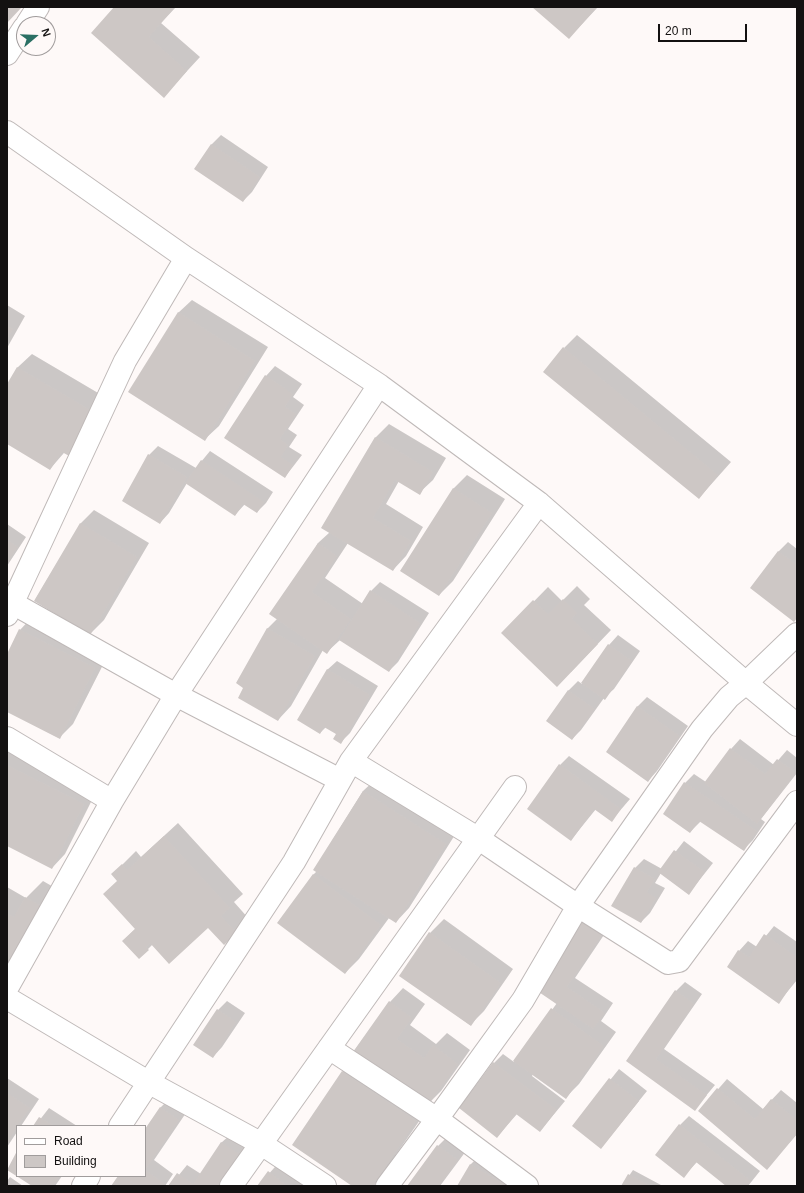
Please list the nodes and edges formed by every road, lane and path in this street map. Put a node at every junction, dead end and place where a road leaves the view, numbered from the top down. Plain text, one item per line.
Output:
1 (38, 7) edge
2 (32, 16) edge
3 (16, 40) edge
4 (7, 54) edge
5 (7, 132) edge
6 (186, 258) junction
7 (379, 385) junction
8 (539, 503) junction
9 (9, 606) edge
10 (797, 634) edge
11 (746, 683) junction
12 (176, 695) junction
13 (797, 725) edge
14 (7, 738) edge
15 (351, 761) junction
16 (340, 780) junction
17 (515, 787) dead end
18 (112, 801) junction
19 (797, 802) edge
20 (479, 839) junction
21 (578, 906) junction
22 (7, 988) edge
23 (7, 998) edge
24 (328, 1048) junction
25 (148, 1082) junction
26 (437, 1119) junction
27 (121, 1125) edge
28 (260, 1142) junction
29 (88, 1177) edge
30 (83, 1186) edge
31 (231, 1186) edge
32 (326, 1186) edge
33 (387, 1186) edge
34 (527, 1186) edge

1 - 2 street
3 - 4 street
5 - 6 street
6 - 7 street
6 - 9 street
7 - 8 street
7 - 12 street
8 - 11 street
8 - 15 street
9 - 12 street
10 - 11 street
11 - 13 street
11 - 21 street
12 - 16 street
12 - 18 street
14 - 18 street
15 - 16 street
15 - 20 street
16 - 25 street
17 - 20 street
18 - 22 street
19 - 21 street
20 - 21 street
20 - 24 street
21 - 26 street
23 - 25 street
24 - 26 street
24 - 28 street
25 - 27 street
25 - 28 street
26 - 33 street
26 - 34 street
28 - 31 street
28 - 32 street
29 - 30 street

